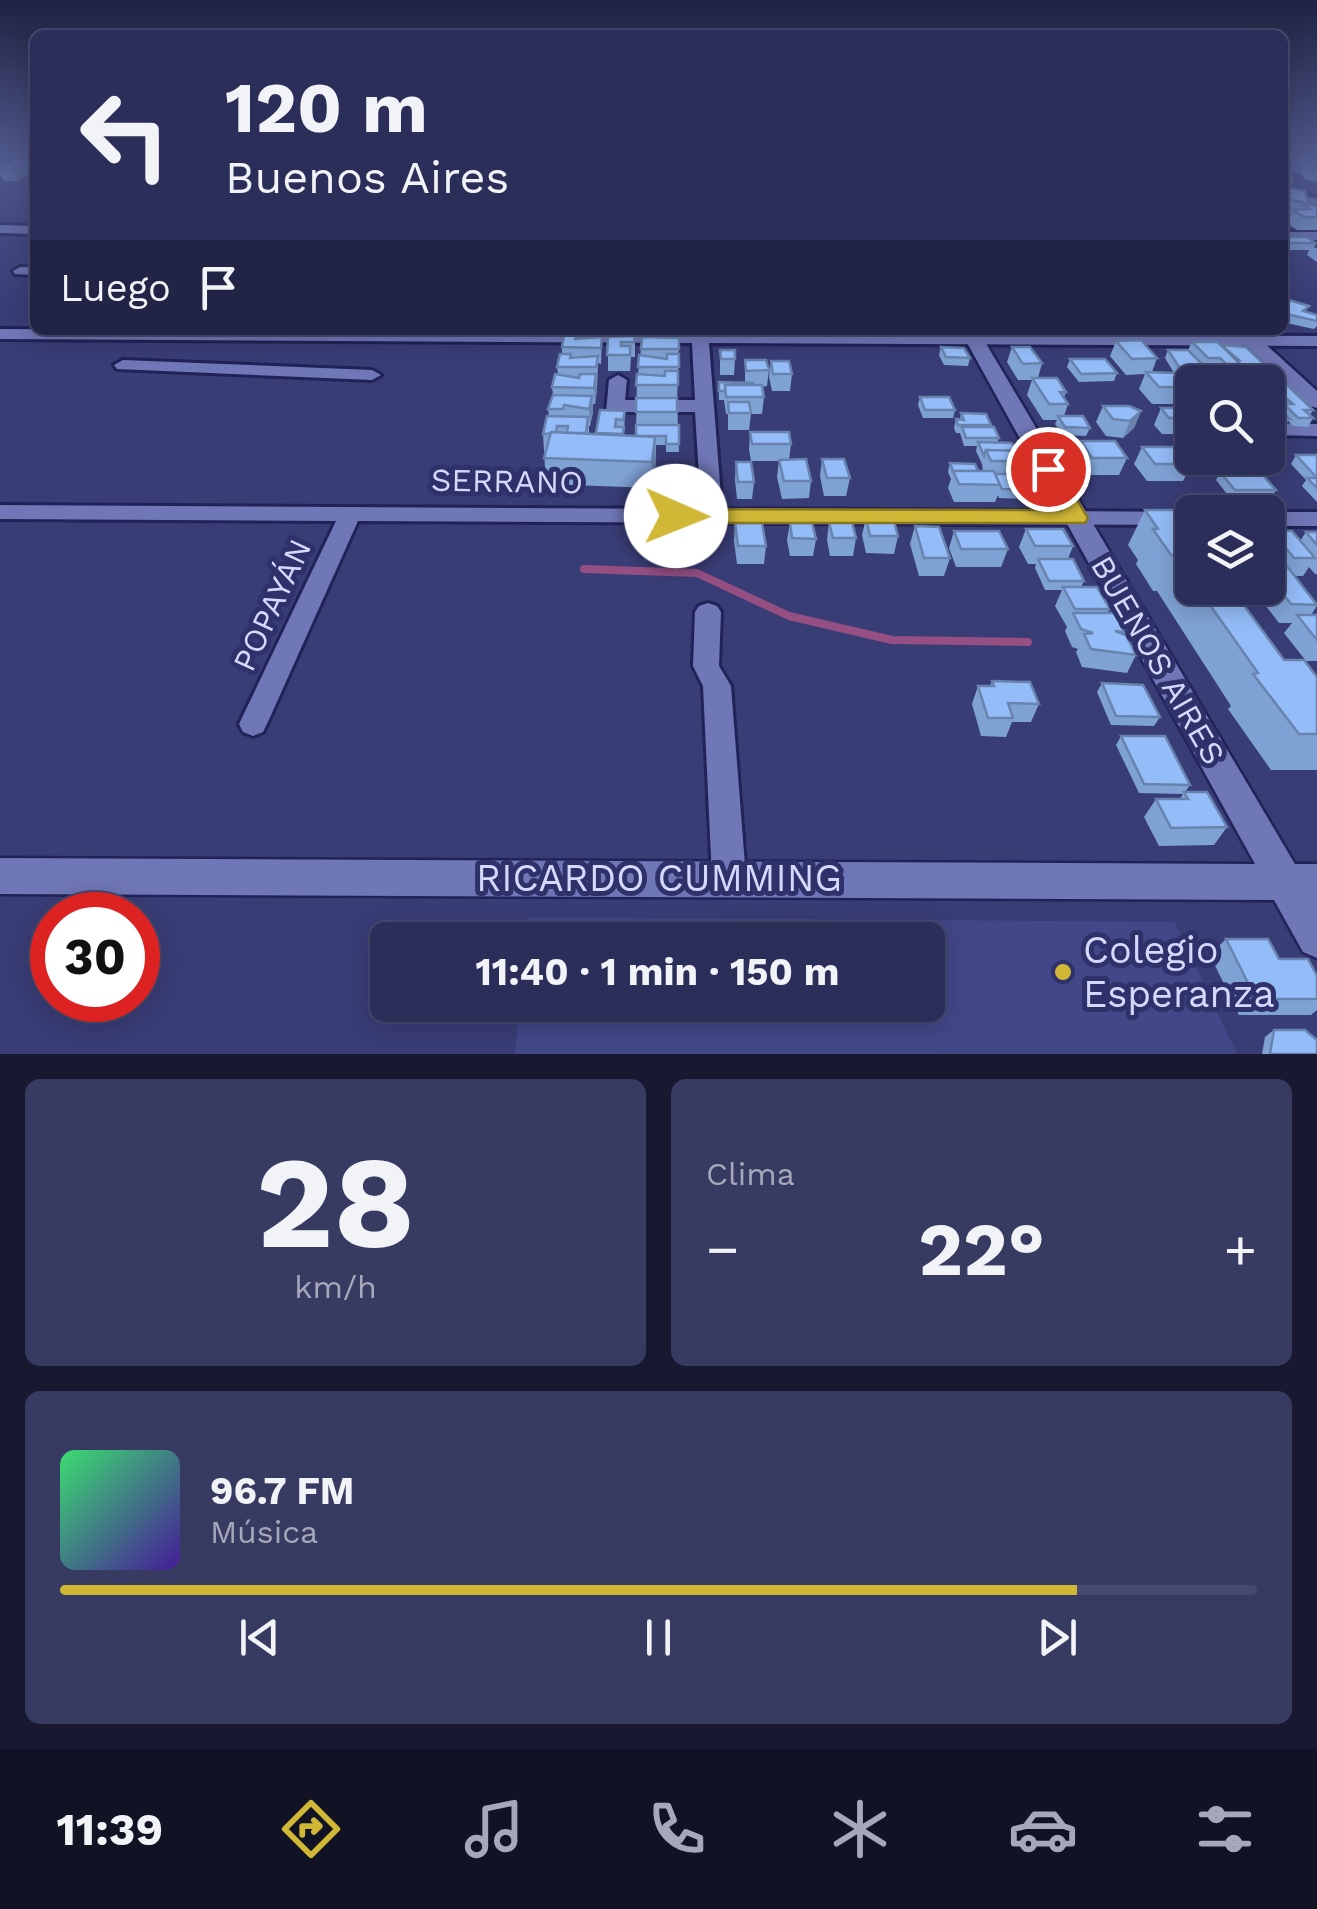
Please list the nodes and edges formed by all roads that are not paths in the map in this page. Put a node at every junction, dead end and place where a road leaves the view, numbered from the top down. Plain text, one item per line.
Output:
1 (0, 229) edge
2 (30, 230) edge
3 (1288, 236) edge
4 (1317, 236) edge
5 (30, 332) edge
6 (0, 334) edge
7 (235, 335) edge
8 (695, 335) edge
9 (971, 335) edge
10 (1245, 335) edge
11 (268, 336) junction
12 (700, 340) junction
13 (1317, 341) edge
14 (123, 366) dead end
15 (241, 369) junction
16 (372, 375) dead end
17 (618, 380) dead end
18 (1317, 402) edge
19 (704, 406) junction
20 (1285, 429) edge
21 (1317, 430) edge
22 (0, 512) edge
23 (351, 512) junction
24 (712, 516) junction
25 (1077, 518) junction
26 (1175, 518) edge
27 (1285, 519) edge
28 (1317, 519) edge
29 (708, 612) dead end
30 (253, 724) dead end
31 (0, 876) edge
32 (729, 878) junction
33 (1301, 882) edge
34 (1317, 938) edge

1 - 2 street
3 - 4 street
5 - 6 street
7 - 11 street
8 - 12 street
9 - 10 street
9 - 12 street
9 - 25 main road, BUENOS AIRES
10 - 13 street
10 - 18 main road
11 - 12 street
11 - 15 street
12 - 19 street
14 - 15 street
15 - 16 street
17 - 19 street
19 - 24 street
20 - 21 street
22 - 23 street, SERRANO
23 - 24 street, SERRANO
23 - 30 street, POPAYÁN
24 - 25 street, SERRANO
25 - 26 street, SERRANO
25 - 33 main road, BUENOS AIRES
27 - 28 street
29 - 32 street
31 - 32 main road, RICARDO CUMMING
32 - 33 main road, RICARDO CUMMING
33 - 34 main road, BUENOS AIRES

